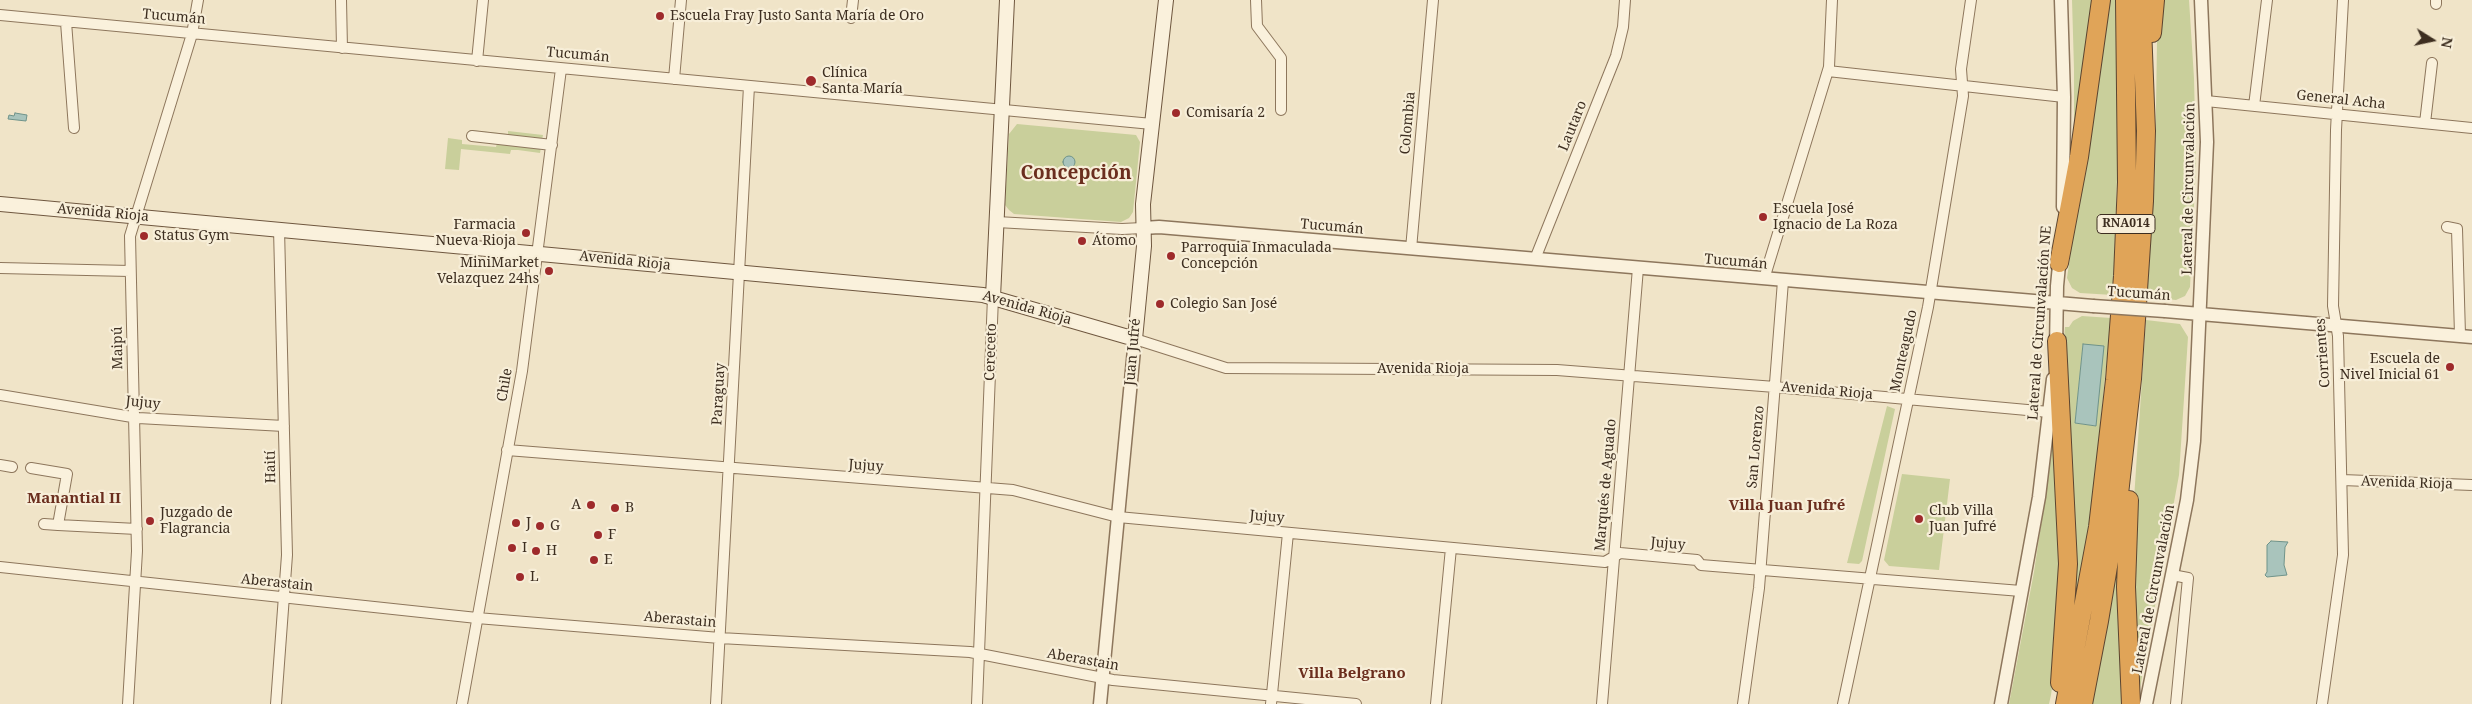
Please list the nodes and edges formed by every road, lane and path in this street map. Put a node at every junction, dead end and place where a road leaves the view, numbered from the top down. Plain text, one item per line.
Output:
1 (198, 0) edge
2 (341, 0) edge
3 (483, 0) edge
4 (681, 0) edge
5 (853, 0) edge
6 (1007, 0) edge
7 (1166, 0) edge
8 (1256, 0) edge
9 (1433, 0) edge
10 (1625, 0) edge
11 (1832, 0) edge
12 (1971, 0) edge
13 (2061, 0) edge
14 (2101, 0) edge
15 (2125, 0) edge
16 (2141, 0) edge
17 (2155, 0) edge
18 (2200, 0) edge
19 (2267, 0) edge
20 (2343, 0) edge
21 (0, 15) edge
22 (851, 18) dead end
23 (66, 22) junction
24 (192, 34) junction
25 (342, 48) junction
26 (477, 61) junction
27 (2432, 64) dead end
28 (561, 69) junction
29 (1828, 71) junction
30 (674, 79) junction
31 (750, 86) junction
32 (1962, 86) junction
33 (2064, 97) junction
34 (2206, 102) junction
35 (2254, 106) junction
36 (1001, 110) junction
37 (1281, 110) dead end
38 (2337, 113) junction
39 (2425, 123) junction
40 (1152, 124) junction
41 (74, 128) dead end
42 (2472, 128) edge
43 (2146, 131) junction
44 (472, 136) dead end
45 (552, 145) junction
46 (0, 204) edge
47 (136, 216) junction
48 (997, 222) junction
49 (2446, 227) dead end
50 (1144, 228) junction
51 (279, 229) junction
52 (1411, 249) junction
53 (538, 253) junction
54 (1535, 259) junction
55 (2059, 264) junction
56 (0, 268) edge
57 (1638, 268) junction
58 (130, 271) junction
59 (740, 273) junction
60 (1764, 279) junction
61 (1783, 281) junction
62 (1930, 293) junction
63 (993, 297) junction
64 (2057, 303) junction
65 (2201, 314) junction
66 (2336, 324) junction
67 (2466, 336) edge
68 (1135, 339) junction
69 (2057, 341) junction
70 (1629, 374) junction
71 (2132, 379) junction
72 (1775, 387) junction
73 (0, 395) edge
74 (1908, 399) junction
75 (2049, 412) junction
76 (134, 417) junction
77 (284, 426) junction
78 (507, 450) junction
79 (0, 465) edge
80 (12, 467) dead end
81 (31, 468) dead end
82 (729, 470) junction
83 (2342, 480) junction
84 (2472, 485) edge
85 (987, 488) junction
86 (1118, 518) junction
87 (44, 524) dead end
88 (58, 525) junction
89 (137, 530) junction
90 (1288, 533) junction
91 (1451, 548) junction
92 (1614, 556) junction
93 (0, 567) edge
94 (1760, 570) junction
95 (2172, 575) junction
96 (1870, 579) junction
97 (135, 582) junction
98 (2021, 591) junction
99 (286, 597) junction
100 (2168, 597) junction
101 (2186, 601) junction
102 (477, 618) junction
103 (720, 638) junction
104 (979, 654) junction
105 (1102, 678) junction
106 (1272, 700) edge
107 (128, 704) edge
108 (276, 704) edge
109 (462, 704) edge
110 (716, 704) edge
111 (977, 704) edge
112 (1100, 704) edge
113 (1356, 704) edge
114 (1436, 704) edge
115 (1602, 704) edge
116 (1743, 704) edge
117 (1843, 704) edge
118 (2001, 704) edge
119 (2058, 704) edge
120 (2065, 704) edge
121 (2082, 704) edge
122 (2131, 704) edge
123 (2146, 704) edge
124 (2176, 704) edge
125 (2322, 704) edge

1 - 24 street, Maipú
2 - 25 street
3 - 26 street
4 - 30 street
5 - 22 street
6 - 36 main road, Cereceto
7 - 40 main road, Juan Jufré
8 - 37 street
9 - 52 street, Colombia
10 - 54 street, Lautaro
11 - 29 street
12 - 32 street, Monteagudo
13 - 33 street, Lateral de Circunvalación NE
14 - 55 highway
15 - 120 highway, RNA014
16 - 43 highway, RNA014
17 - 43 highway
18 - 34 street, Lateral de Circunvalación
19 - 35 street
20 - 38 street, Corrientes
21 - 23 street, Tucumán
23 - 24 street, Tucumán
23 - 41 street
24 - 25 street, Tucumán
24 - 47 street, Maipú
25 - 26 street, Tucumán
26 - 28 street, Tucumán
27 - 39 street
28 - 30 street, Tucumán
28 - 45 street, Chile
29 - 32 street
29 - 60 street
30 - 31 street, Tucumán
31 - 36 street, Tucumán
31 - 59 street, Paraguay
32 - 33 street
32 - 62 street, Monteagudo
33 - 55 street, Lateral de Circunvalación NE
34 - 35 street, General Acha
34 - 65 street, Lateral de Circunvalación
35 - 38 street, General Acha
36 - 40 street, Tucumán
36 - 48 main road, Cereceto
38 - 39 street, General Acha
38 - 66 street, Corrientes
39 - 42 street, General Acha
40 - 50 main road, Juan Jufré
43 - 71 highway, RNA014
44 - 45 street
45 - 53 street, Chile
46 - 47 main road, Avenida Rioja
47 - 51 main road, Avenida Rioja
47 - 58 street, Maipú
48 - 50 street, Tucumán
48 - 63 main road, Cereceto
49 - 67 street
50 - 52 street, Tucumán
50 - 68 main road, Juan Jufré
51 - 53 main road, Avenida Rioja
51 - 77 street, Haití
52 - 54 street, Tucumán
53 - 59 main road, Avenida Rioja
53 - 78 street, Chile
54 - 57 street, Tucumán
55 - 64 street, Lateral de Circunvalación NE
56 - 58 street
57 - 60 street, Tucumán
57 - 70 street, Marqués de Aguado
58 - 76 street, Maipú
59 - 63 main road, Avenida Rioja
59 - 82 street, Paraguay
60 - 61 street, Tucumán
61 - 62 street, Tucumán
61 - 72 street, San Lorenzo
62 - 64 street, Tucumán
62 - 74 street, Monteagudo
63 - 68 main road, Avenida Rioja
63 - 85 street, Cereceto
64 - 65 street, Tucumán, bridge
64 - 69 street, Lateral de Circunvalación NE
65 - 66 street, Tucumán
65 - 95 street, Lateral de Circunvalación
66 - 67 street, Tucumán
66 - 83 street, Corrientes
68 - 70 street, Avenida Rioja
68 - 86 street, Juan Jufré
69 - 75 street, Lateral de Circunvalación NE
69 - 119 highway
70 - 72 street, Avenida Rioja
70 - 92 street, Marqués de Aguado
71 - 121 highway, RNA014
71 - 122 highway
72 - 74 street, Avenida Rioja
72 - 94 street, San Lorenzo
73 - 76 street, Jujuy
74 - 75 street, Avenida Rioja
74 - 96 street, Monteagudo
75 - 98 street, Lateral de Circunvalación NE
76 - 77 street, Jujuy
76 - 89 street, Maipú
77 - 99 street, Haití
78 - 82 street, Jujuy
78 - 102 street, Chile
79 - 80 street
81 - 88 street
82 - 85 street, Jujuy
82 - 103 street, Paraguay
83 - 84 street, Avenida Rioja
83 - 125 street, Corrientes
85 - 86 street, Jujuy
85 - 104 street, Cereceto
86 - 90 street, Jujuy
86 - 105 street, Juan Jufré
87 - 88 street
88 - 89 street
89 - 97 street, Maipú
90 - 91 street, Jujuy
90 - 106 street
91 - 92 street, Jujuy
91 - 114 street
92 - 94 street, Jujuy
92 - 115 street, Marqués de Aguado
93 - 97 street, Aberastain
94 - 96 street, Jujuy
94 - 116 street, San Lorenzo
95 - 100 street, Lateral de Circunvalación
95 - 101 street
96 - 98 street, Jujuy
96 - 117 street, Monteagudo
97 - 99 street, Aberastain
97 - 107 street, Maipú
98 - 118 street, Lateral de Circunvalación NE
99 - 102 street, Aberastain
99 - 108 street, Haití
100 - 101 street
100 - 123 street, Lateral de Circunvalación
101 - 124 street
102 - 103 street, Aberastain
102 - 109 street, Chile
103 - 104 street, Aberastain
103 - 110 street, Paraguay
104 - 105 street, Aberastain
104 - 111 street, Cereceto
105 - 106 street, Aberastain
105 - 112 street, Juan Jufré
106 - 113 street, Aberastain

